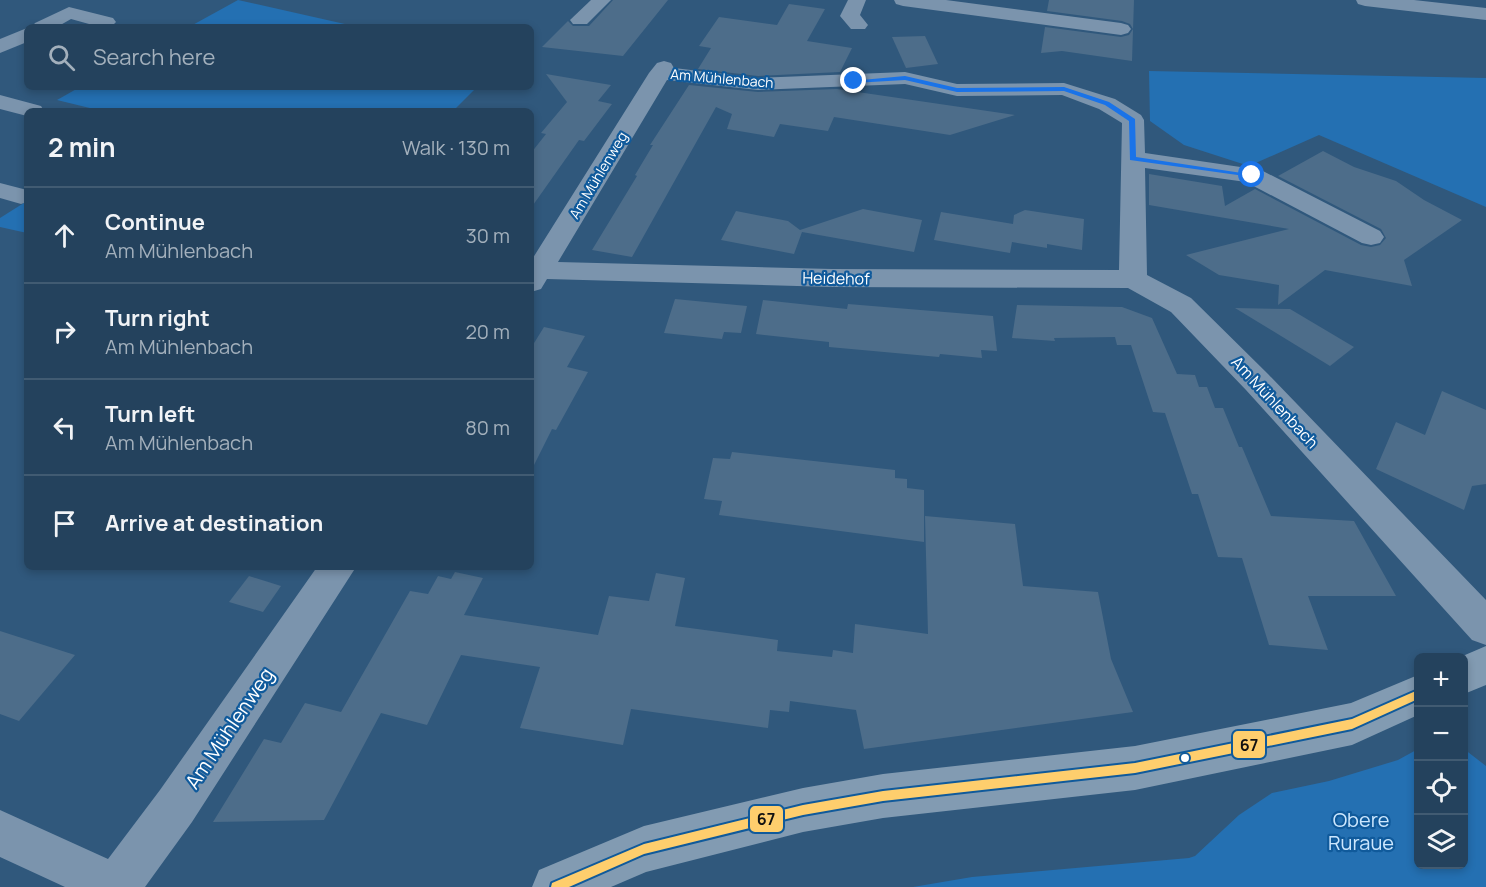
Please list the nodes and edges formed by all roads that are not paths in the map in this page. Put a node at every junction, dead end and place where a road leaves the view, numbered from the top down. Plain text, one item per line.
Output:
1 (602, 0) edge
2 (856, 0) edge
3 (903, 0) edge
4 (1365, 0) edge
5 (1486, 14) edge
6 (580, 20) dead end
7 (48, 24) edge
8 (102, 24) edge
9 (858, 25) dead end
10 (1121, 29) dead end
11 (24, 37) edge
12 (0, 47) edge
13 (662, 70) joint
14 (0, 102) edge
15 (24, 109) edge
16 (1133, 159) junction
17 (1371, 237) dead end
18 (535, 276) edge
19 (1133, 279) junction
20 (336, 570) edge
21 (1486, 627) edge
22 (1486, 665) edge
23 (1468, 673) edge
24 (1414, 697) edge
25 (0, 833) edge
26 (117, 887) edge
27 (556, 887) edge

1 - 6 street
2 - 9 street
3 - 10 street
4 - 5 street
7 - 8 street
11 - 12 street
13 - 16 street, Am Mühlenbach
13 - 18 street, Am Mühlenweg
14 - 15 street
16 - 17 street
16 - 19 street, Am Mühlenbach
18 - 19 street, Heidehof
19 - 21 street, Am Mühlenbach
20 - 26 street, Am Mühlenweg
22 - 23 main road
24 - 27 main road
25 - 26 street

